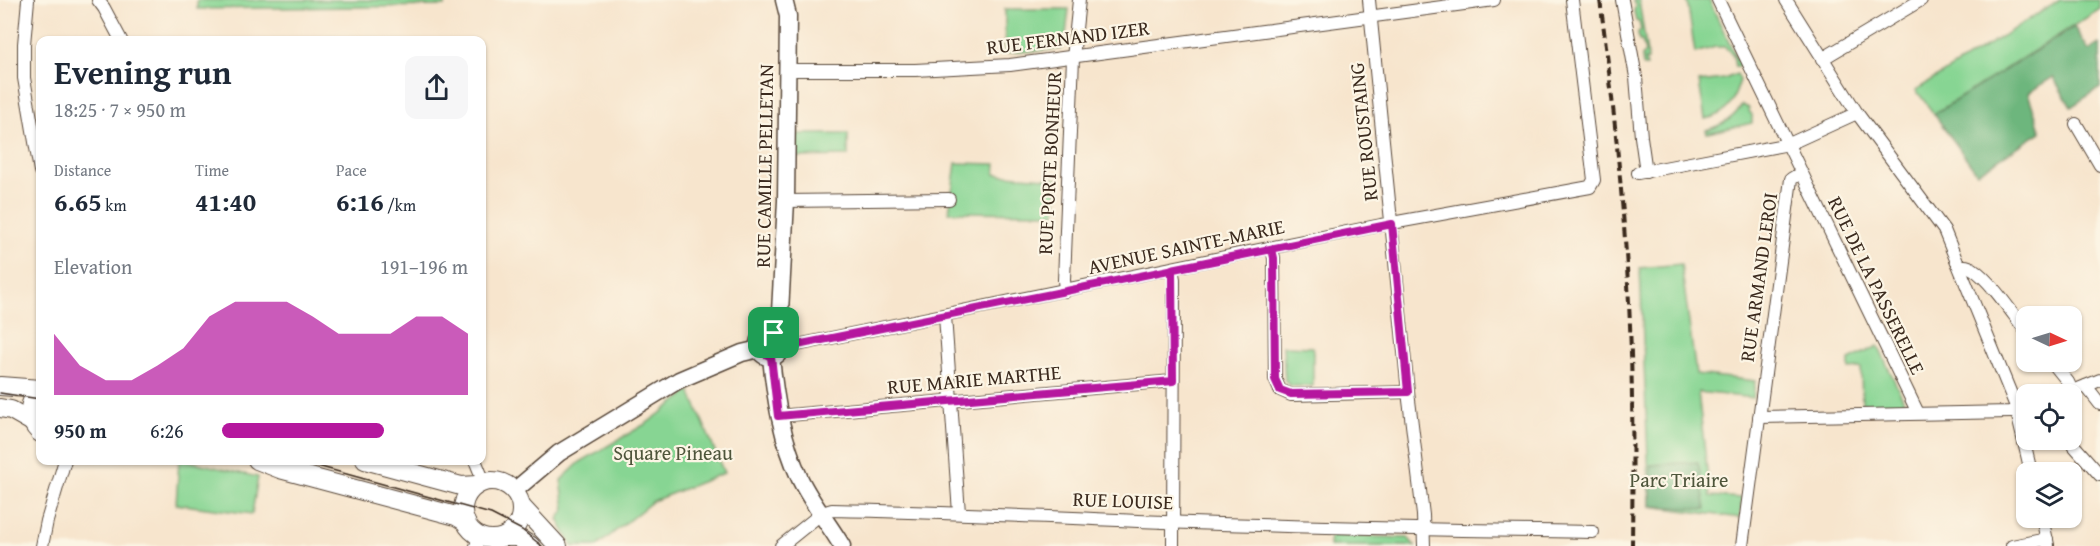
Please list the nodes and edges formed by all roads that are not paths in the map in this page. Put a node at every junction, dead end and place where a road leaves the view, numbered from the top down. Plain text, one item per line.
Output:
1 (28, 0) edge
2 (98, 0) edge
3 (784, 0) edge
4 (1079, 0) edge
5 (1369, 0) edge
6 (1494, 0) edge
7 (1572, 0) edge
8 (1622, 0) edge
9 (1718, 0) edge
10 (1786, 0) edge
11 (1921, 0) edge
12 (1370, 17) junction
13 (119, 36) edge
14 (1073, 58) junction
15 (1822, 59) junction
16 (788, 70) junction
17 (1857, 113) junction
18 (2076, 124) dead end
19 (1789, 144) junction
20 (36, 148) edge
21 (2100, 165) edge
22 (1801, 173) junction
23 (949, 199) dead end
24 (786, 201) junction
25 (1392, 224) junction
26 (1272, 249) junction
27 (1960, 267) junction
28 (1172, 269) junction
29 (1065, 291) junction
30 (945, 316) junction
31 (2016, 319) edge
32 (772, 346) junction
33 (2100, 380) edge
34 (1173, 381) junction
35 (0, 386) edge
36 (2086, 386) junction
37 (2082, 388) edge
38 (36, 390) edge
39 (1408, 392) junction
40 (36, 396) edge
41 (951, 401) junction
42 (2016, 401) edge
43 (2100, 404) edge
44 (0, 408) edge
45 (1918, 413) junction
46 (2016, 413) edge
47 (778, 416) junction
48 (1759, 417) junction
49 (36, 427) edge
50 (2078, 450) edge
51 (63, 465) edge
52 (270, 465) edge
53 (383, 465) edge
54 (476, 465) edge
55 (2100, 475) edge
56 (481, 484) junction
57 (518, 499) junction
58 (822, 513) junction
59 (959, 513) junction
60 (466, 522) junction
61 (1173, 522) junction
62 (2044, 528) edge
63 (1423, 529) junction
64 (1593, 532) dead end
65 (504, 537) junction
66 (478, 541) edge
67 (2048, 543) edge
68 (42, 546) edge
69 (531, 546) edge
70 (558, 546) edge
71 (781, 546) edge
72 (842, 546) edge
73 (1173, 546) edge
74 (1424, 546) edge
75 (1742, 546) edge
76 (2012, 546) edge

1 - 20 street
2 - 13 street
3 - 16 street, RUE CAMILLE PELLETAN
4 - 14 street, RUE PORTE BONHEUR
5 - 12 street, RUE ROUSTAING
6 - 12 street, RUE FERNAND IZER
7 - 25 street, AVENUE SAINTE-MARIE
8 - 19 street
9 - 19 street, RUE ARMAND LEROI
10 - 15 street
11 - 15 street
12 - 14 street, RUE FERNAND IZER
12 - 25 street, RUE ROUSTAING
14 - 16 street, RUE FERNAND IZER
14 - 29 street, RUE PORTE BONHEUR
15 - 17 street
16 - 24 street, RUE CAMILLE PELLETAN
17 - 19 street
17 - 27 street
18 - 21 street
19 - 22 street, RUE ARMAND LEROI
22 - 45 street, RUE DE LA PASSERELLE
22 - 48 street, RUE ARMAND LEROI
23 - 24 street
24 - 32 street, RUE CAMILLE PELLETAN
25 - 26 street, AVENUE SAINTE-MARIE
25 - 39 street, RUE ROUSTAING
26 - 28 street, AVENUE SAINTE-MARIE
26 - 39 street
27 - 31 street
27 - 42 street
28 - 29 street, AVENUE SAINTE-MARIE
28 - 34 street
29 - 30 street, AVENUE SAINTE-MARIE
30 - 32 street, AVENUE SAINTE-MARIE
30 - 41 street
32 - 47 street, RUE CAMILLE PELLETAN
32 - 57 street
33 - 36 street
34 - 41 street, RUE MARIE MARTHE
34 - 61 street
35 - 38 main road
36 - 37 street
36 - 43 street
39 - 63 street, RUE ROUSTAING
40 - 49 main road
41 - 47 street, RUE MARIE MARTHE
41 - 59 street
44 - 49 main road
45 - 46 street
45 - 48 street
47 - 58 street, RUE CAMILLE PELLETAN
48 - 75 street, RUE ARMAND LEROI
50 - 55 street
51 - 68 street
52 - 60 main road
53 - 56 main road
54 - 56 street
56 - 57 main road
56 - 60 main road
57 - 65 main road
57 - 70 main road
58 - 59 street, RUE LOUISE
58 - 71 street
58 - 72 street, RUE CAMILLE PELLETAN
59 - 61 street, RUE LOUISE
60 - 66 main road
61 - 63 street, RUE LOUISE
61 - 73 street
62 - 67 street
63 - 64 street, RUE LOUISE
63 - 74 street, RUE ROUSTAING
65 - 66 main road
65 - 69 main road
67 - 76 street

